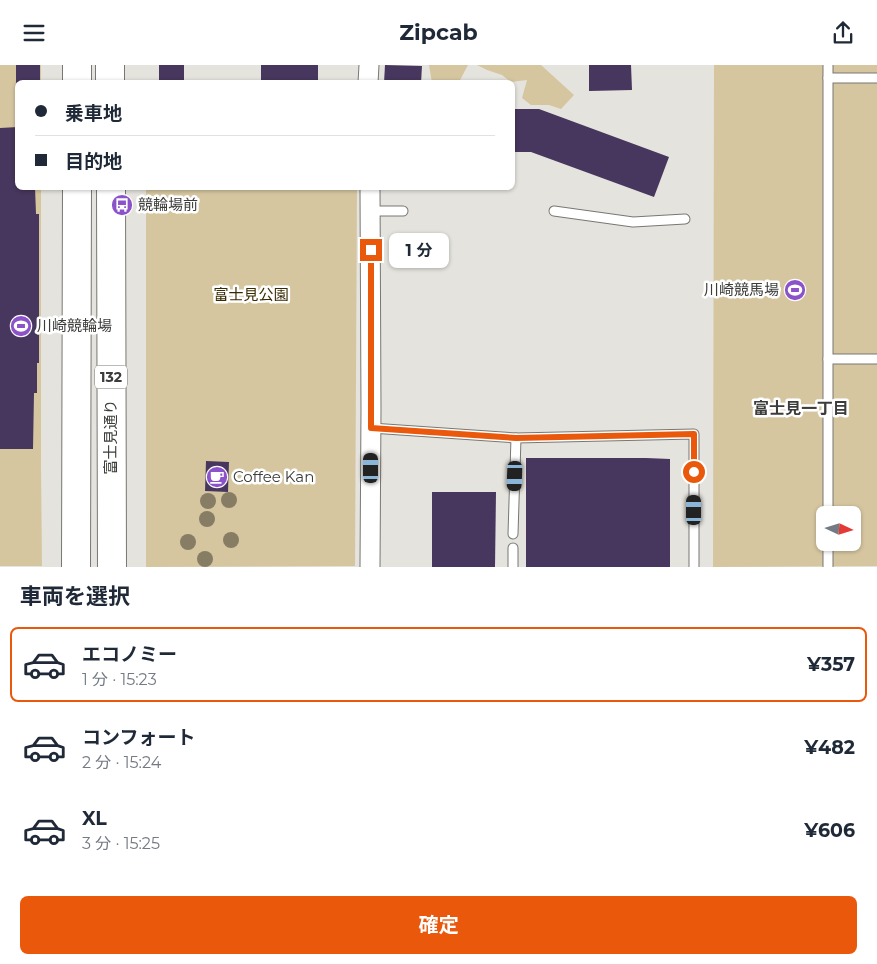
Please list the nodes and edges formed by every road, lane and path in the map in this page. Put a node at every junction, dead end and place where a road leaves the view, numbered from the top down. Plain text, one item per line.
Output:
1 (77, 65) edge
2 (110, 65) edge
3 (369, 65) edge
4 (828, 65) edge
5 (828, 78) junction
6 (877, 78) edge
7 (77, 80) edge
8 (110, 80) edge
9 (368, 80) edge
10 (76, 190) edge
11 (111, 190) edge
12 (370, 190) edge
13 (371, 211) junction
14 (403, 211) dead end
15 (554, 211) dead end
16 (685, 219) dead end
17 (828, 359) junction
18 (877, 359) edge
19 (371, 428) junction
20 (516, 438) junction
21 (828, 506) edge
22 (513, 535) dead end
23 (513, 548) dead end
24 (828, 551) edge
25 (76, 567) edge
26 (112, 567) edge
27 (370, 567) edge
28 (513, 567) edge
29 (694, 567) edge
30 (828, 567) edge

1 - 7 highway
2 - 8 highway
3 - 9 street
4 - 5 lane
5 - 6 lane
5 - 17 lane
10 - 25 highway, 132
11 - 26 highway, 富士見通り / 132
12 - 13 street
13 - 14 lane
13 - 19 street
15 - 16 lane
17 - 18 lane
17 - 21 lane
19 - 20 lane
19 - 27 street
20 - 22 lane
20 - 29 lane
23 - 28 lane
24 - 30 lane

